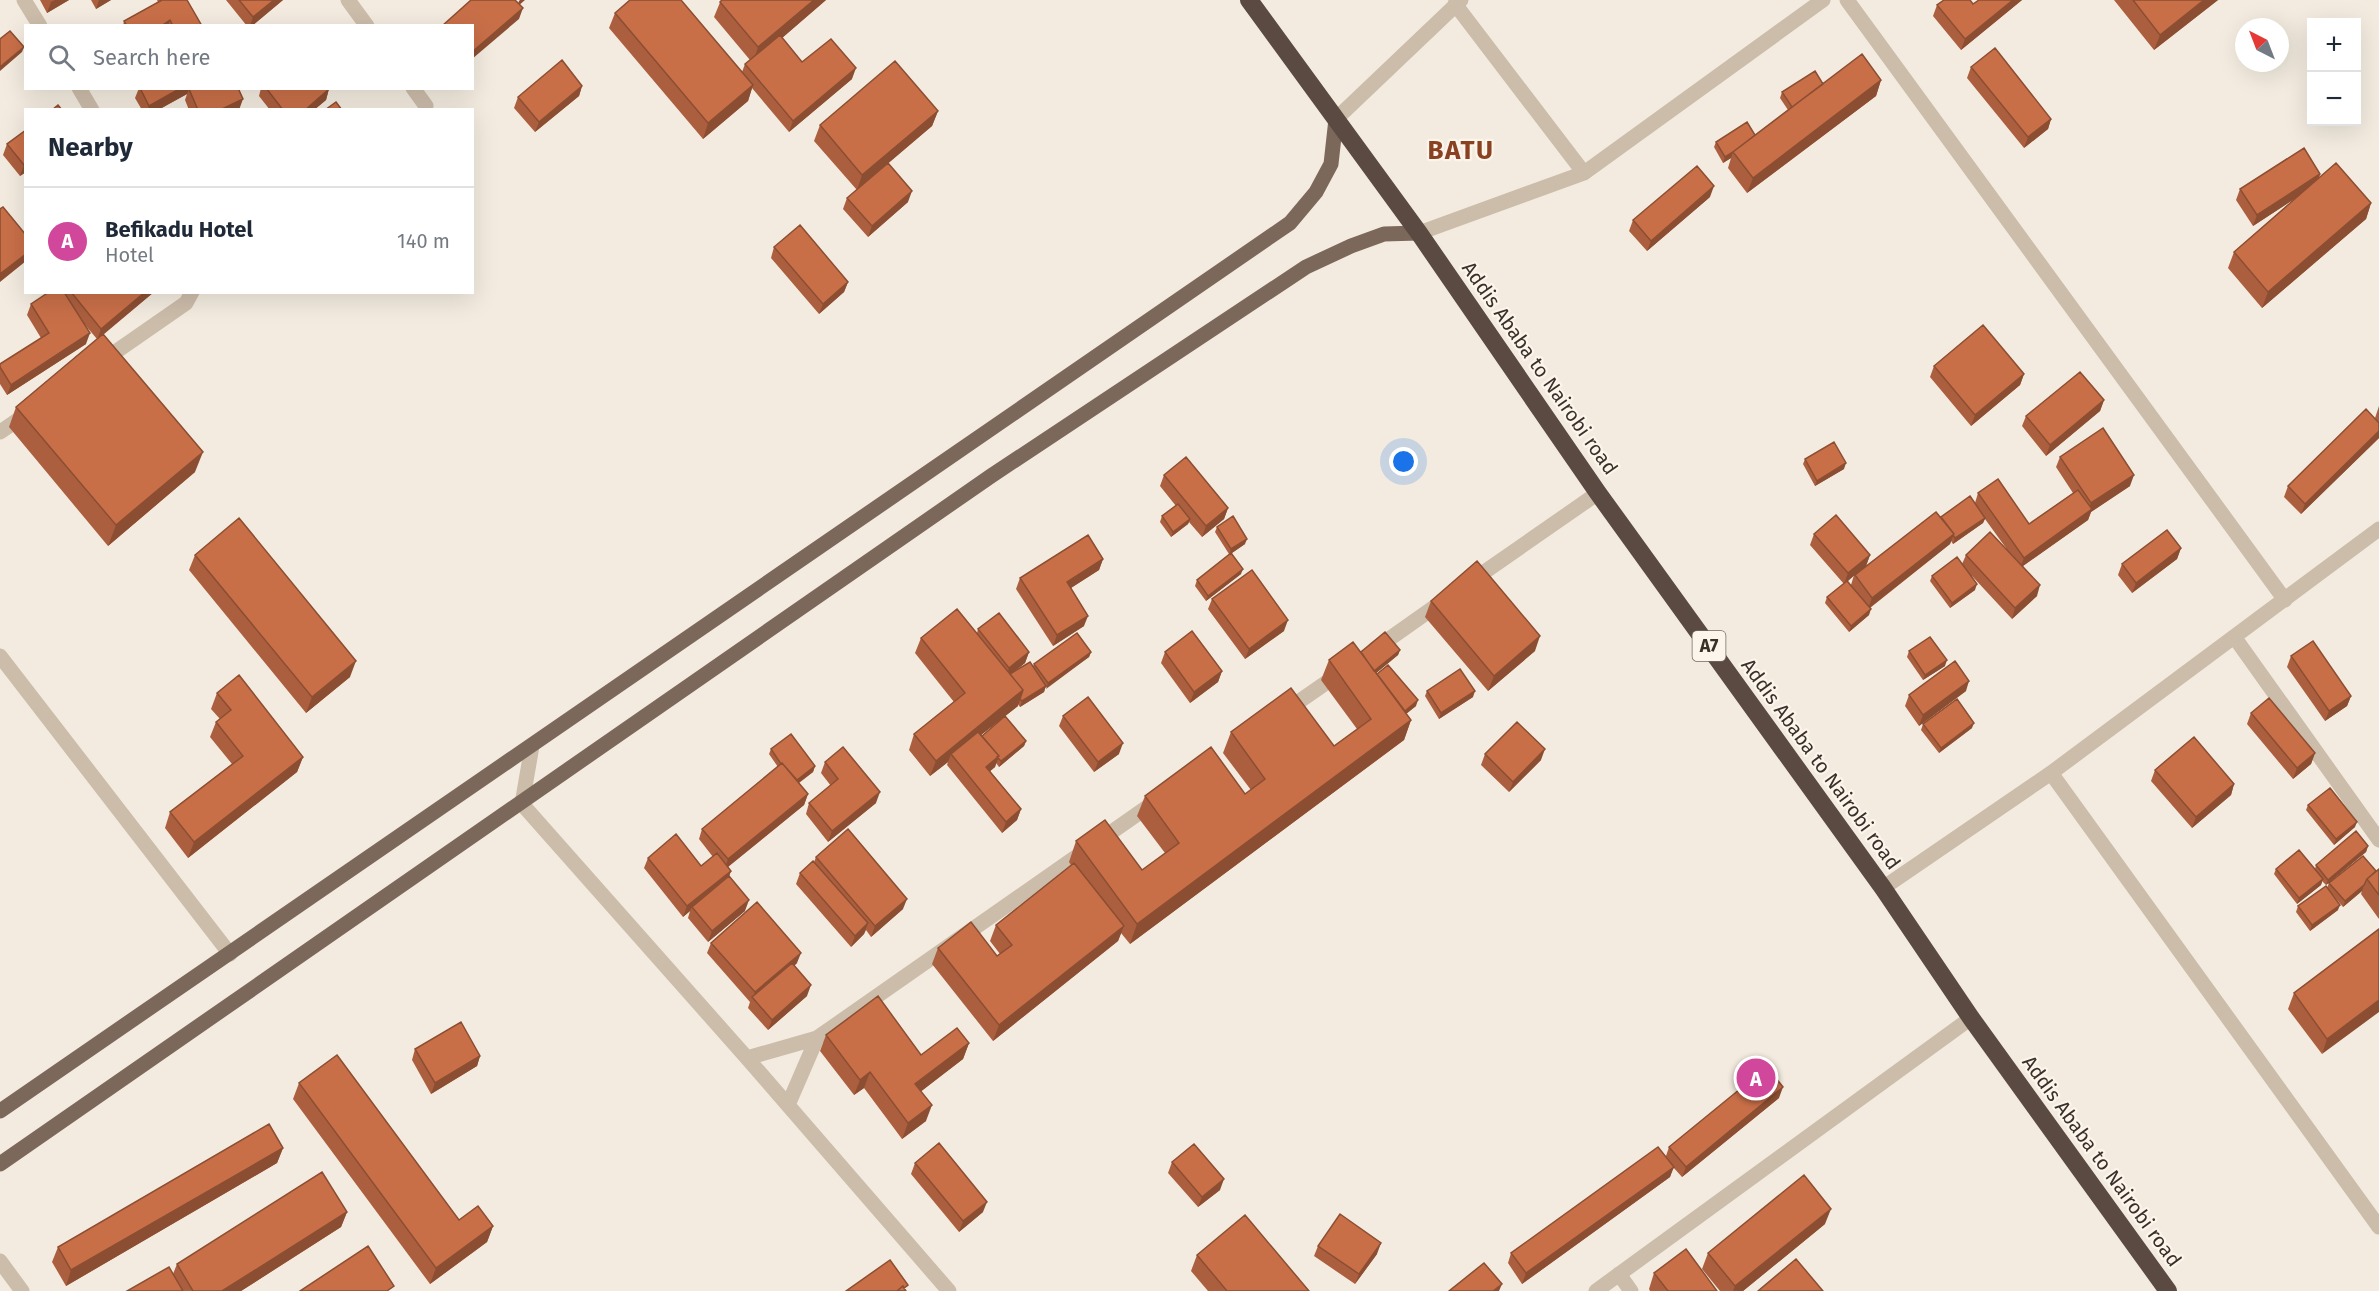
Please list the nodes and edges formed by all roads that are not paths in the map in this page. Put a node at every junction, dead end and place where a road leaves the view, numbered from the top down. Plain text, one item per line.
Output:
1 (24, 0) edge
2 (348, 0) edge
3 (1249, 0) edge
4 (1823, 0) edge
5 (1847, 0) edge
6 (1458, 2) edge
7 (39, 24) edge
8 (366, 24) edge
9 (80, 90) edge
10 (414, 90) edge
11 (426, 106) dead end
12 (91, 108) edge
13 (1336, 119) junction
14 (1584, 173) junction
15 (1419, 233) junction
16 (191, 294) edge
17 (88, 371) edge
18 (39, 405) edge
19 (0, 432) edge
20 (1598, 493) junction
21 (2379, 529) edge
22 (2285, 600) junction
23 (2235, 638) junction
24 (0, 657) edge
25 (1276, 718) edge
26 (532, 746) junction
27 (2051, 773) junction
28 (1168, 793) edge
29 (522, 804) junction
30 (2376, 832) edge
31 (1883, 888) junction
32 (230, 954) junction
33 (1971, 1018) junction
34 (817, 1038) junction
35 (747, 1058) junction
36 (788, 1105) junction
37 (0, 1111) edge
38 (0, 1164) edge
39 (2379, 1227) edge
40 (0, 1261) edge
41 (1619, 1274) junction
42 (22, 1291) edge
43 (949, 1291) edge
44 (1596, 1291) edge
45 (1631, 1291) edge
46 (2168, 1291) edge

1 - 7 street
2 - 8 street
3 - 13 highway, Addis Ababa to Nairobi road / A7
4 - 14 street
5 - 22 street
6 - 13 street
6 - 14 street
9 - 12 street
10 - 11 street
13 - 15 highway, Addis Ababa to Nairobi road / A7
13 - 26 main road
14 - 15 street
15 - 20 highway, Addis Ababa to Nairobi road / A7
15 - 29 main road
16 - 17 street
18 - 19 street
20 - 25 street
20 - 31 highway, Addis Ababa to Nairobi road / A7
21 - 22 street
22 - 23 street
23 - 27 street
23 - 30 street
24 - 32 street
26 - 29 street
26 - 32 main road
27 - 31 street
27 - 39 street
28 - 34 street
29 - 35 street
29 - 38 main road
31 - 33 highway, Addis Ababa to Nairobi road / A7
32 - 37 main road
33 - 41 street
33 - 46 highway, Addis Ababa to Nairobi road / A7
34 - 35 street
34 - 36 street
35 - 36 street
36 - 43 street
40 - 42 street
41 - 44 street
41 - 45 street

